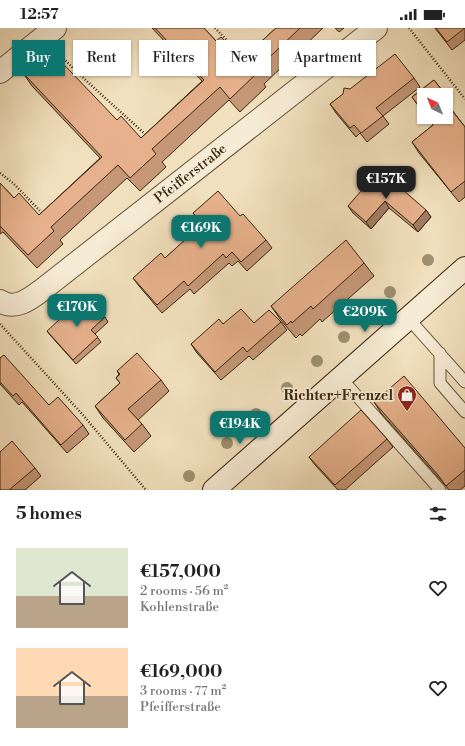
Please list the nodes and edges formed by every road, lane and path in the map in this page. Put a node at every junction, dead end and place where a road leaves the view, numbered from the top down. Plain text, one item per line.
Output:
1 (215, 28) edge
2 (376, 28) edge
3 (409, 28) edge
4 (49, 33) edge
5 (227, 40) edge
6 (0, 72) edge
7 (465, 99) edge
8 (152, 141) edge
9 (0, 173) edge
10 (48, 219) edge
11 (465, 268) edge
12 (0, 301) edge
13 (408, 318) junction
14 (0, 324) edge
15 (440, 354) junction
16 (341, 378) junction
17 (465, 382) edge
18 (465, 412) edge
19 (146, 490) edge
20 (214, 490) edge
21 (440, 490) edge

1 - 5 path
2 - 12 street, Pfeifferstraße
3 - 7 path
4 - 6 street
4 - 8 path
9 - 10 path
11 - 13 street
13 - 15 lane
13 - 16 street
14 - 19 path
15 - 17 lane
15 - 18 lane
16 - 20 street
16 - 21 lane

